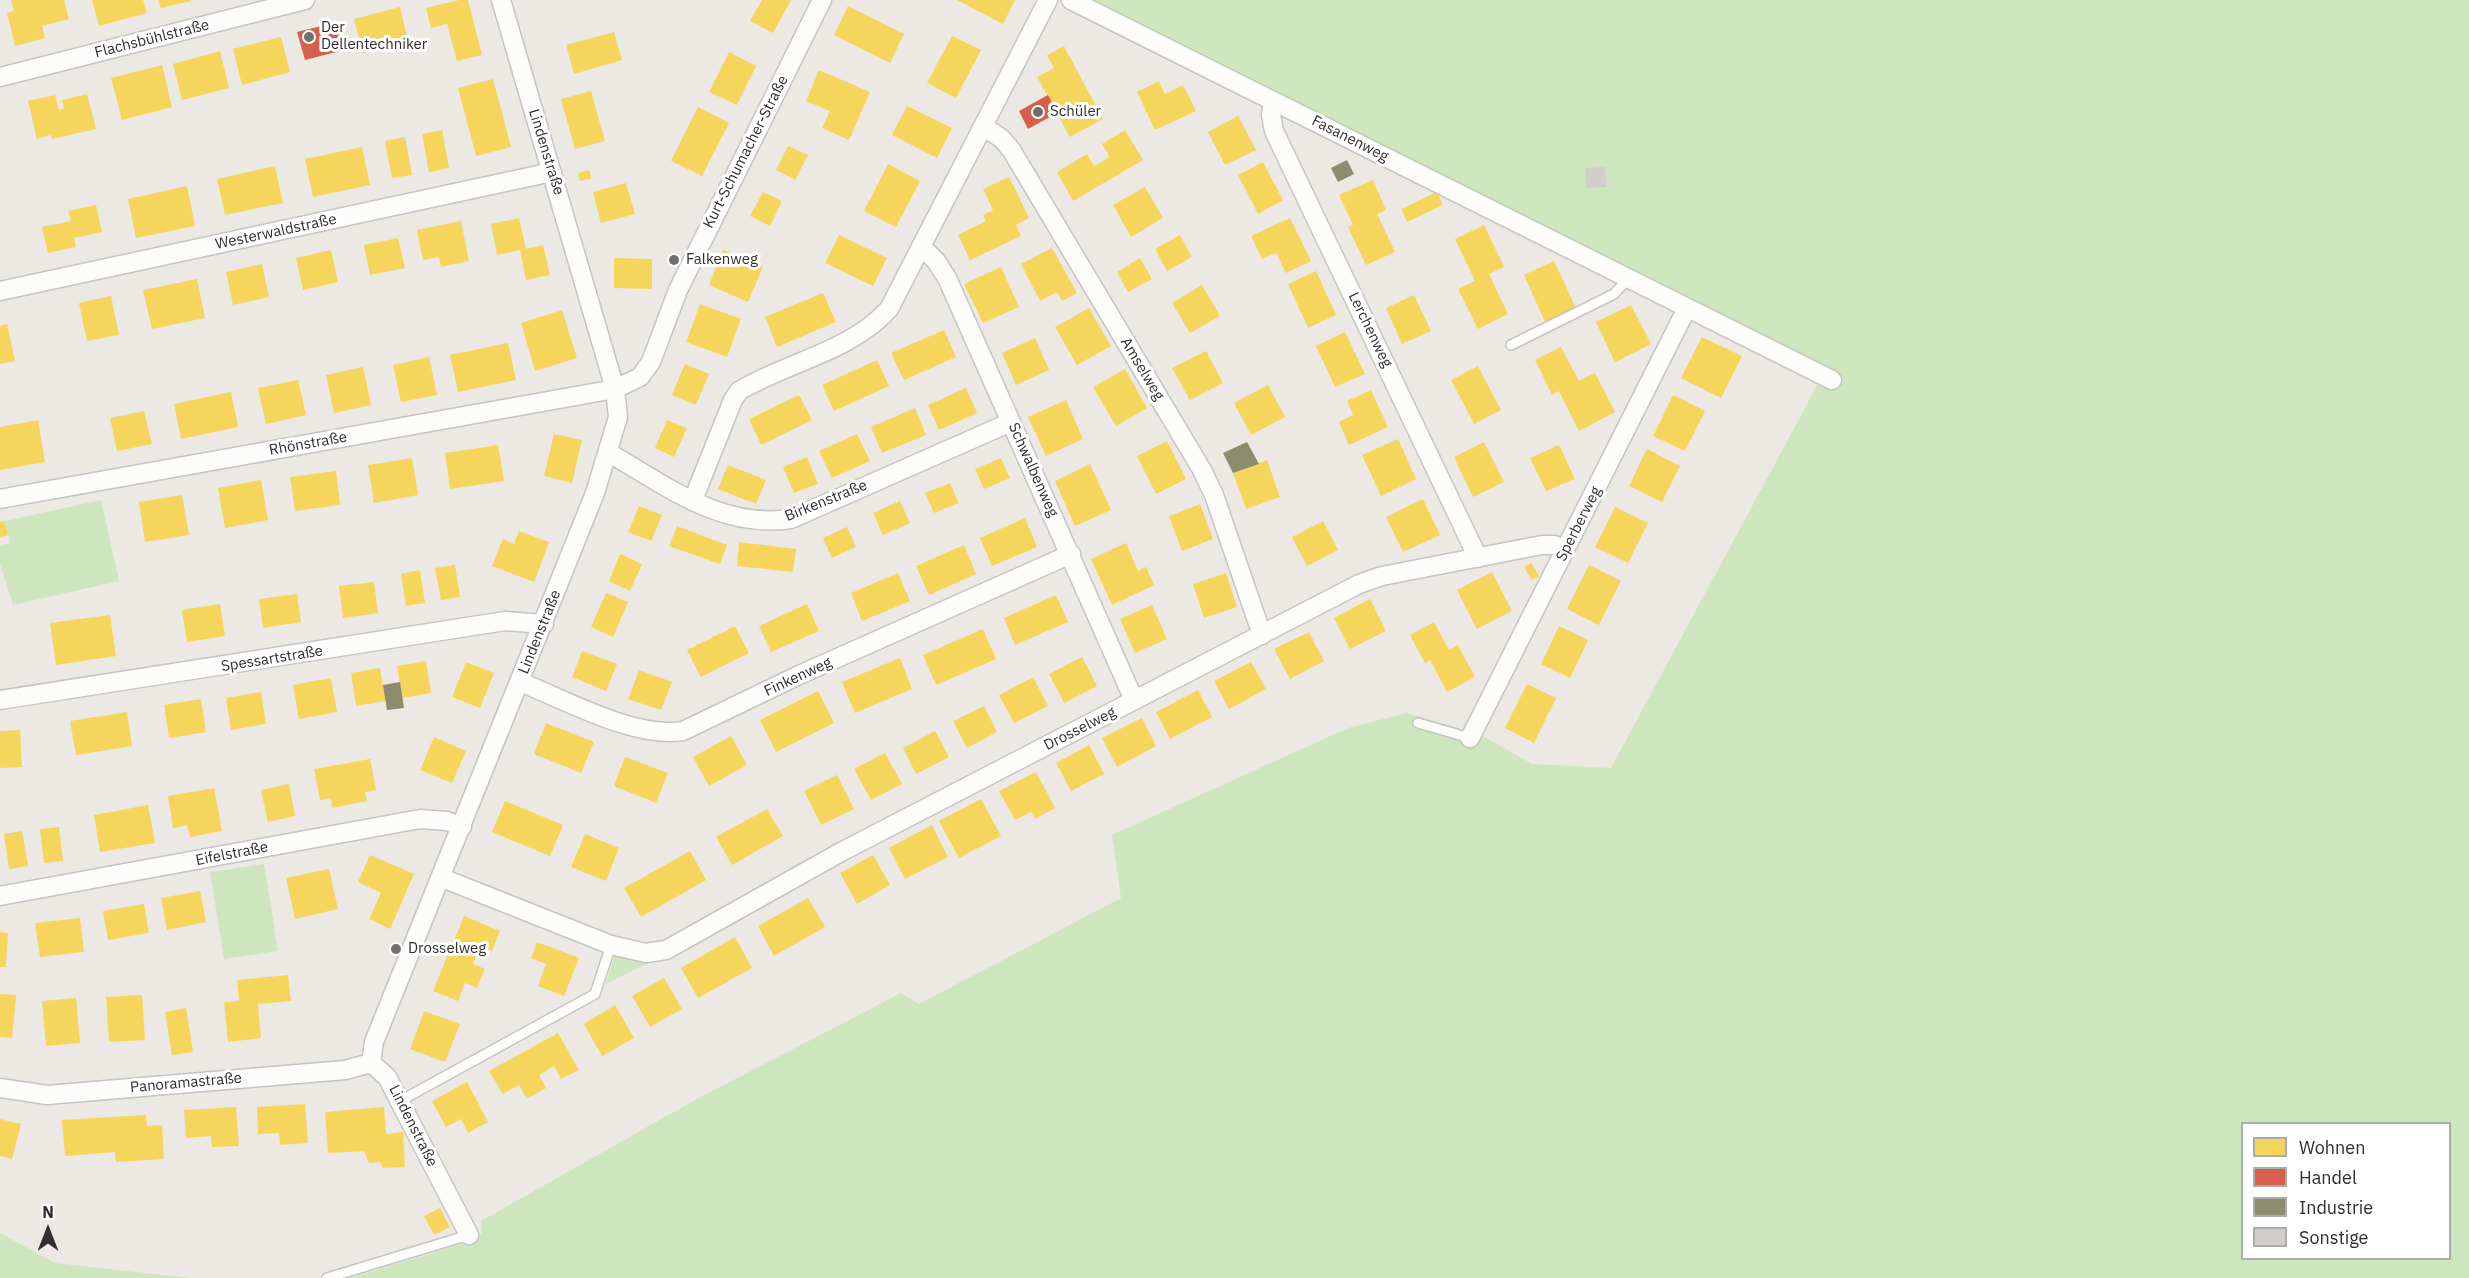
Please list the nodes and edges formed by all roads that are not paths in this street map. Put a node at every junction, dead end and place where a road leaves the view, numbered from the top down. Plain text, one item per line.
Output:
1 (305, 0) edge
2 (501, 0) edge
3 (822, 0) edge
4 (1048, 0) edge
5 (1071, 0) edge
6 (0, 77) edge
7 (1273, 100) junction
8 (983, 126) junction
9 (552, 172) junction
10 (921, 246) junction
11 (1628, 279) junction
12 (0, 291) edge
13 (1687, 308) junction
14 (1511, 345) dead end
15 (1832, 380) dead end
16 (615, 389) junction
17 (1011, 422) junction
18 (609, 453) junction
19 (0, 499) edge
20 (693, 501) junction
21 (1566, 549) junction
22 (1071, 554) junction
23 (1478, 558) junction
24 (544, 624) junction
25 (1262, 635) junction
26 (520, 682) junction
27 (0, 700) edge
28 (1134, 700) junction
29 (1418, 723) dead end
30 (1470, 738) joint
31 (462, 827) junction
32 (442, 878) junction
33 (0, 896) edge
34 (610, 945) junction
35 (371, 1063) junction
36 (0, 1088) edge
37 (400, 1101) junction
38 (469, 1236) joint
39 (327, 1278) edge

1 - 6 street, Flachsbühlstraße
2 - 9 street, Lindenstraße
3 - 16 street, Kurt-Schumacher-Straße
4 - 8 street
5 - 7 street, Fasanenweg
7 - 11 street, Fasanenweg
7 - 23 street, Lerchenweg
8 - 10 street
8 - 25 street, Amselweg
9 - 12 street, Westerwaldstraße
9 - 16 street, Lindenstraße
10 - 17 street, Schwalbenweg
10 - 20 street
11 - 13 street, Fasanenweg
11 - 14 lane
13 - 15 street, Fasanenweg
13 - 21 street, Sperberweg
16 - 18 street, Lindenstraße
16 - 19 street, Rhönstraße
17 - 20 street, Birkenstraße
17 - 22 street, Schwalbenweg
18 - 20 street, Birkenstraße
18 - 24 street, Lindenstraße
21 - 23 street, Drosselweg
21 - 30 street, Sperberweg
22 - 26 street, Finkenweg
22 - 28 street, Schwalbenweg
23 - 25 street, Drosselweg
24 - 26 street, Lindenstraße
24 - 27 street, Spessartstraße
25 - 28 street, Drosselweg
26 - 31 street, Lindenstraße
28 - 34 street, Drosselweg
29 - 30 lane
31 - 32 street, Lindenstraße
31 - 33 street, Eifelstraße
32 - 34 street, Drosselweg
32 - 35 street, Lindenstraße
34 - 37 lane
35 - 36 street, Panoramastraße
35 - 37 street, Lindenstraße
37 - 38 street, Lindenstraße
38 - 39 lane

